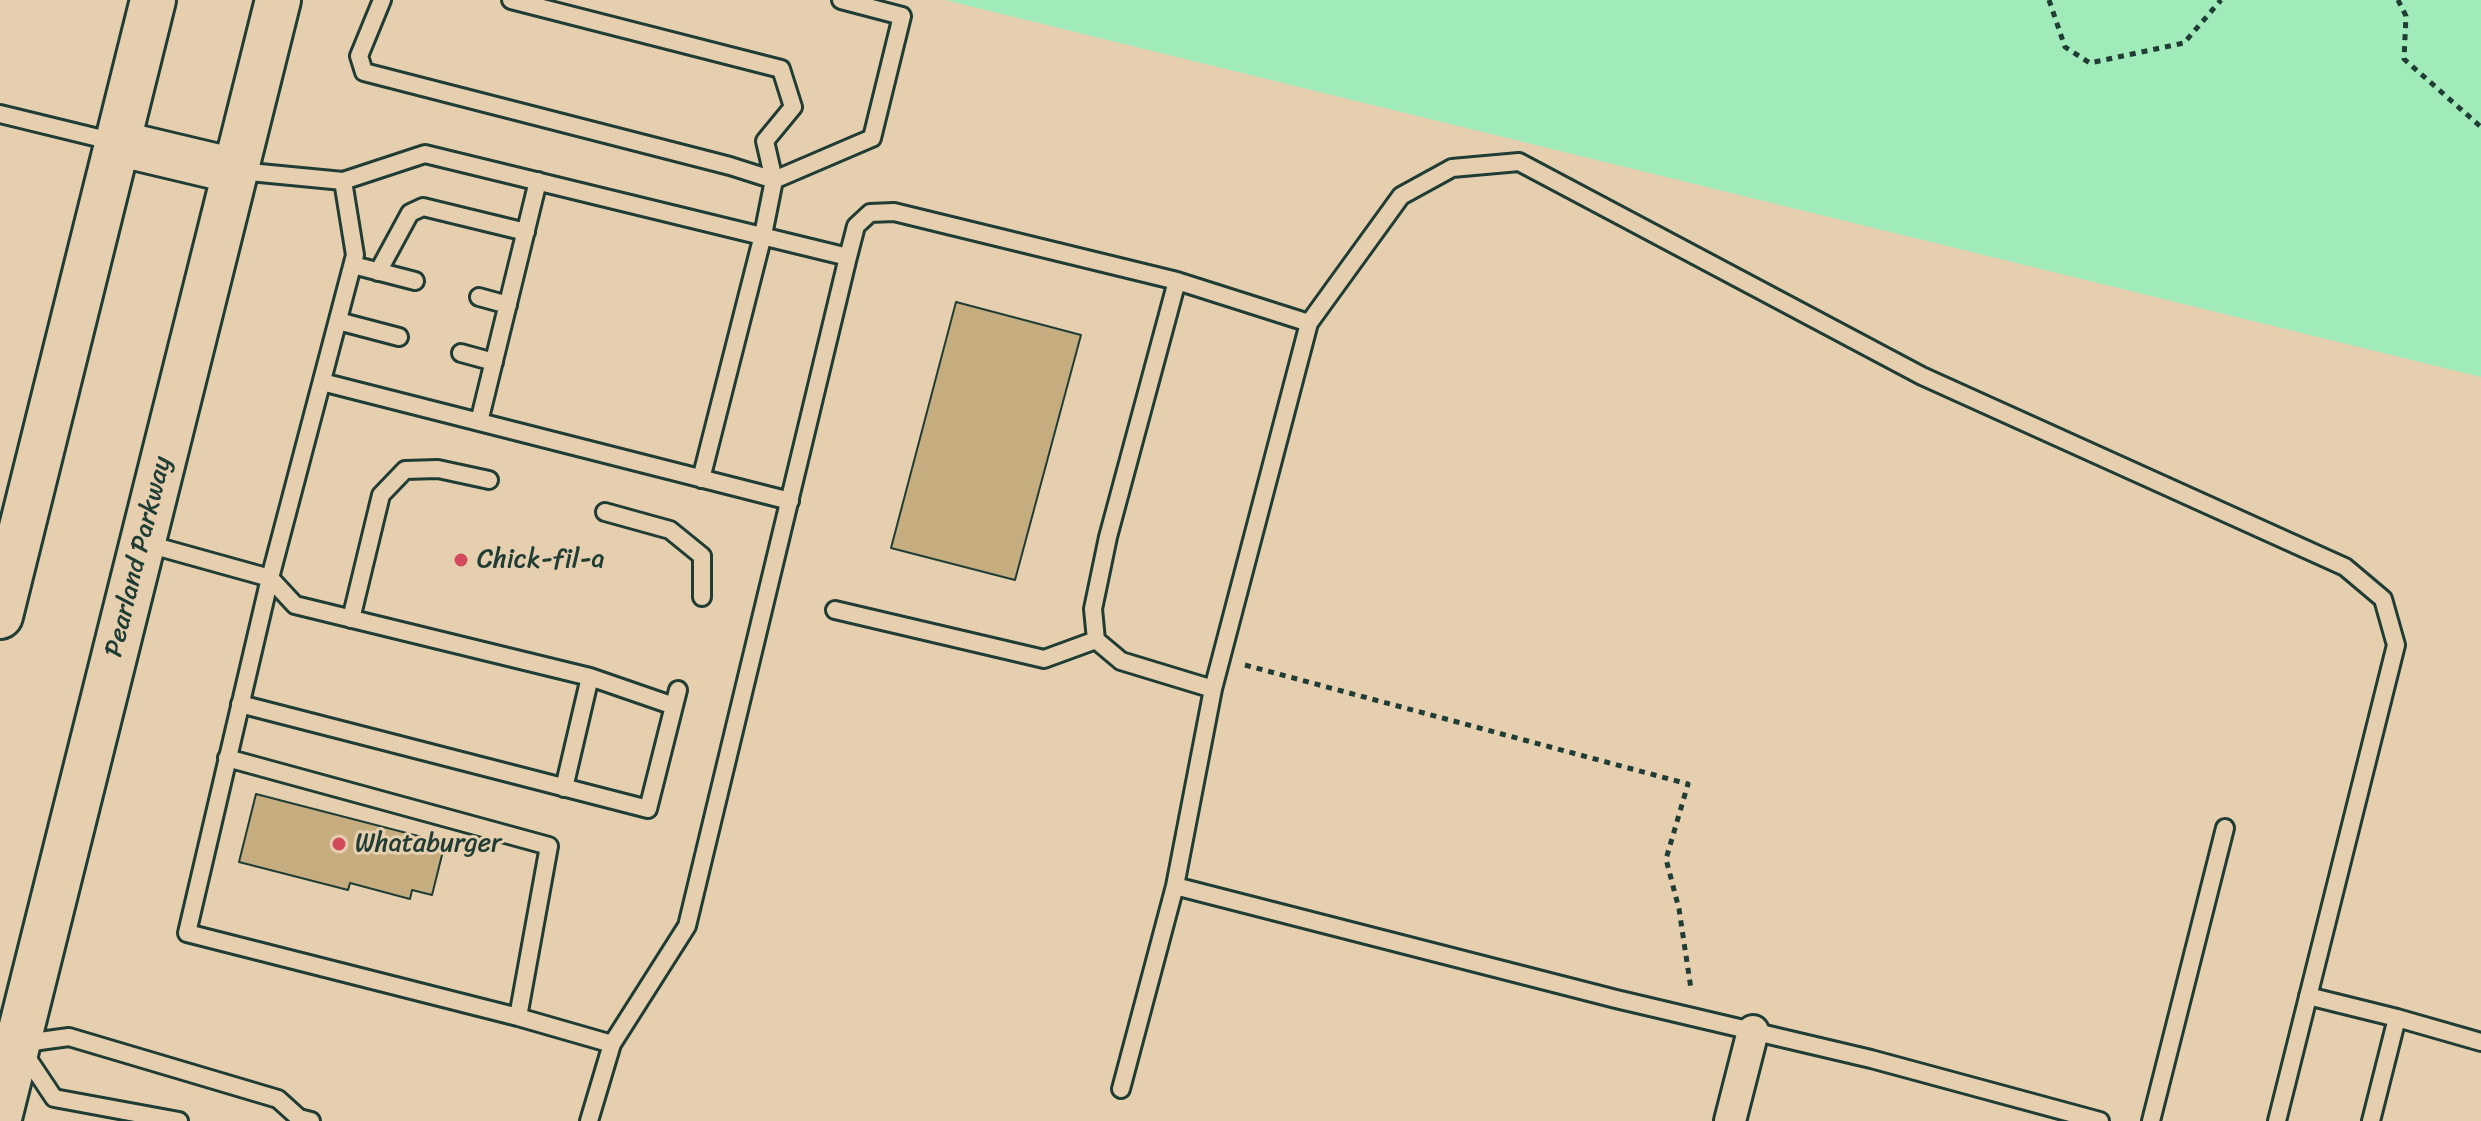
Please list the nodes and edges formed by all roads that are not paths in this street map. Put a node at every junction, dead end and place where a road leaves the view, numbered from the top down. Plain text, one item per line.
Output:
1 (153, 0) edge
2 (278, 0) edge
3 (382, 0) edge
4 (511, 0) edge
5 (841, 0) edge
6 (0, 114) edge
7 (117, 143) junction
8 (235, 171) junction
9 (774, 180) junction
10 (343, 181) junction
11 (538, 181) junction
12 (526, 232) junction
13 (763, 235) junction
14 (848, 257) junction
15 (353, 265) junction
16 (378, 272) junction
17 (415, 281) dead end
18 (1177, 281) junction
19 (479, 297) dead end
20 (508, 305) junction
21 (338, 321) junction
22 (1309, 323) junction
23 (399, 337) dead end
24 (461, 353) dead end
25 (494, 362) junction
26 (322, 382) junction
27 (479, 422) junction
28 (701, 479) junction
29 (489, 480) dead end
30 (790, 501) junction
31 (605, 512) dead end
32 (142, 543) junction
33 (270, 578) junction
34 (702, 597) dead end
35 (835, 610) dead end
36 (0, 616) edge
37 (351, 619) junction
38 (1096, 640) junction
39 (590, 677) junction
40 (1213, 689) junction
41 (240, 704) junction
42 (227, 758) junction
43 (564, 788) junction
44 (2225, 828) dead end
45 (1175, 886) junction
46 (2308, 996) junction
47 (518, 1017) junction
48 (2397, 1018) junction
49 (1753, 1031) junction
50 (9, 1042) edge
51 (2481, 1042) edge
52 (612, 1044) junction
53 (1121, 1089) dead end
54 (0, 1114) edge
55 (302, 1120) edge
56 (179, 1121) edge
57 (589, 1121) edge
58 (1730, 1121) edge
59 (2100, 1121) edge
60 (2151, 1121) edge
61 (2277, 1121) edge
62 (2371, 1121) edge

1 - 7 main road
2 - 8 main road, Pearland Parkway
3 - 9 lane
4 - 9 lane
5 - 9 lane
6 - 7 lane
7 - 8 main road
7 - 36 main road
8 - 10 lane
8 - 32 main road, Pearland Parkway
9 - 13 lane
10 - 11 lane
10 - 15 lane
11 - 12 lane
11 - 13 lane
12 - 16 lane
12 - 20 lane
13 - 14 lane
13 - 28 lane
14 - 18 lane
14 - 30 lane
15 - 16 lane
15 - 21 lane
16 - 17 lane
18 - 22 lane
18 - 38 lane
19 - 20 lane
20 - 25 lane
21 - 23 lane
21 - 26 lane
22 - 40 lane
22 - 46 lane
24 - 25 lane
25 - 27 lane
26 - 27 lane
26 - 33 lane
27 - 28 lane
28 - 30 lane
29 - 37 lane
30 - 52 lane
31 - 34 lane
32 - 33 lane
32 - 50 main road, Pearland Parkway
33 - 37 lane
33 - 41 lane
35 - 38 lane
37 - 39 lane
38 - 40 lane
39 - 43 lane
39 - 43 lane
40 - 45 lane
41 - 42 lane
41 - 43 lane
42 - 47 lane
42 - 47 lane
44 - 60 lane
45 - 49 lane
45 - 53 lane
46 - 48 lane
46 - 61 lane
47 - 52 lane
48 - 51 lane
48 - 62 lane
49 - 58 street
49 - 59 lane
50 - 54 main road, Pearland Parkway
50 - 55 lane
50 - 56 lane
52 - 57 lane

